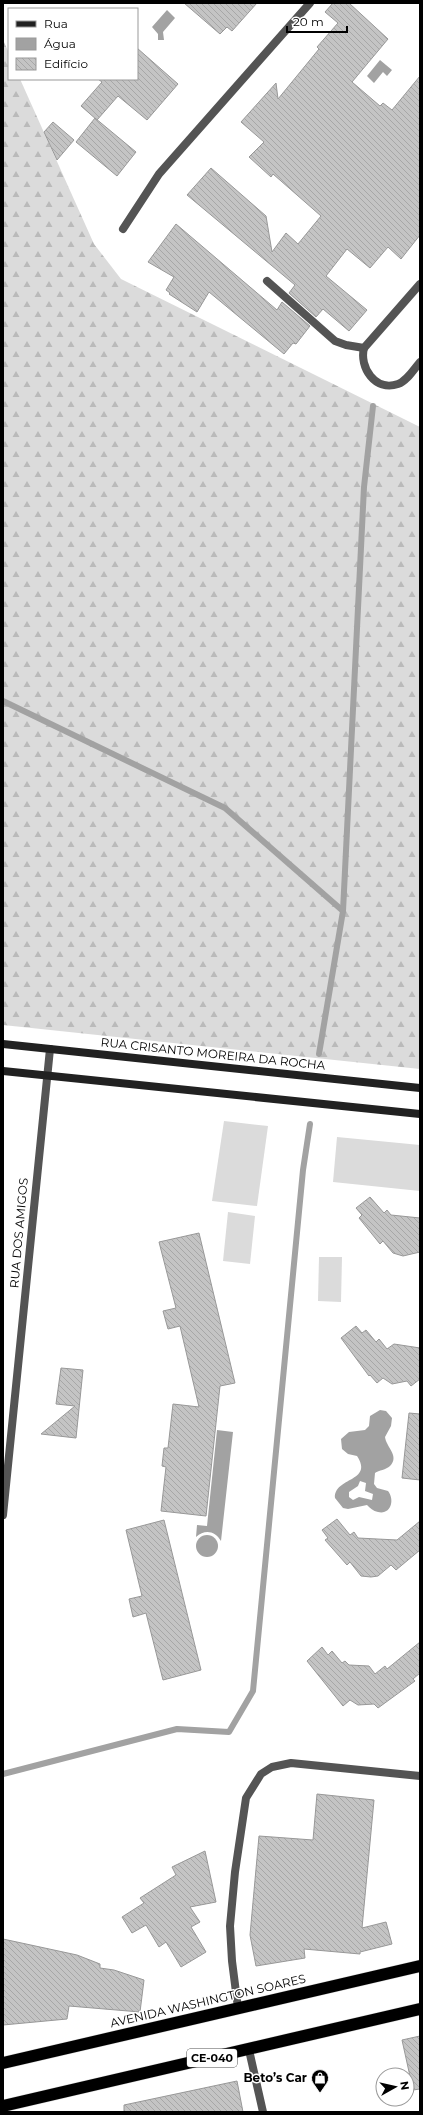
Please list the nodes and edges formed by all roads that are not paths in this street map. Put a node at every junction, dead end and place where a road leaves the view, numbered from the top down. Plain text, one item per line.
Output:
1 (310, 3) edge
2 (123, 229) dead end
3 (267, 281) dead end
4 (420, 284) edge
5 (364, 348) junction
6 (420, 362) edge
7 (3, 1044) edge
8 (50, 1049) junction
9 (3, 1070) edge
10 (47, 1075) junction
11 (420, 1088) edge
12 (420, 1114) edge
13 (3, 1515) edge
14 (420, 1776) edge
15 (420, 1966) edge
16 (238, 2008) junction
17 (420, 2009) edge
18 (249, 2050) junction
19 (3, 2063) edge
20 (3, 2106) edge
21 (263, 2112) edge

1 - 2 street
3 - 5 street
4 - 5 street
5 - 6 street
7 - 8 main road, RUA CRISANTO MOREIRA DA ROCHA
8 - 10 street, RUA DOS AMIGOS
8 - 11 main road, RUA CRISANTO MOREIRA DA ROCHA
9 - 10 main road
10 - 12 main road
10 - 13 street, RUA DOS AMIGOS
14 - 16 street
15 - 16 highway, AVENIDA WASHINGTON SOARES
16 - 19 highway, AVENIDA WASHINGTON SOARES
17 - 18 highway, CE-040
18 - 20 highway, CE-040
18 - 21 street

